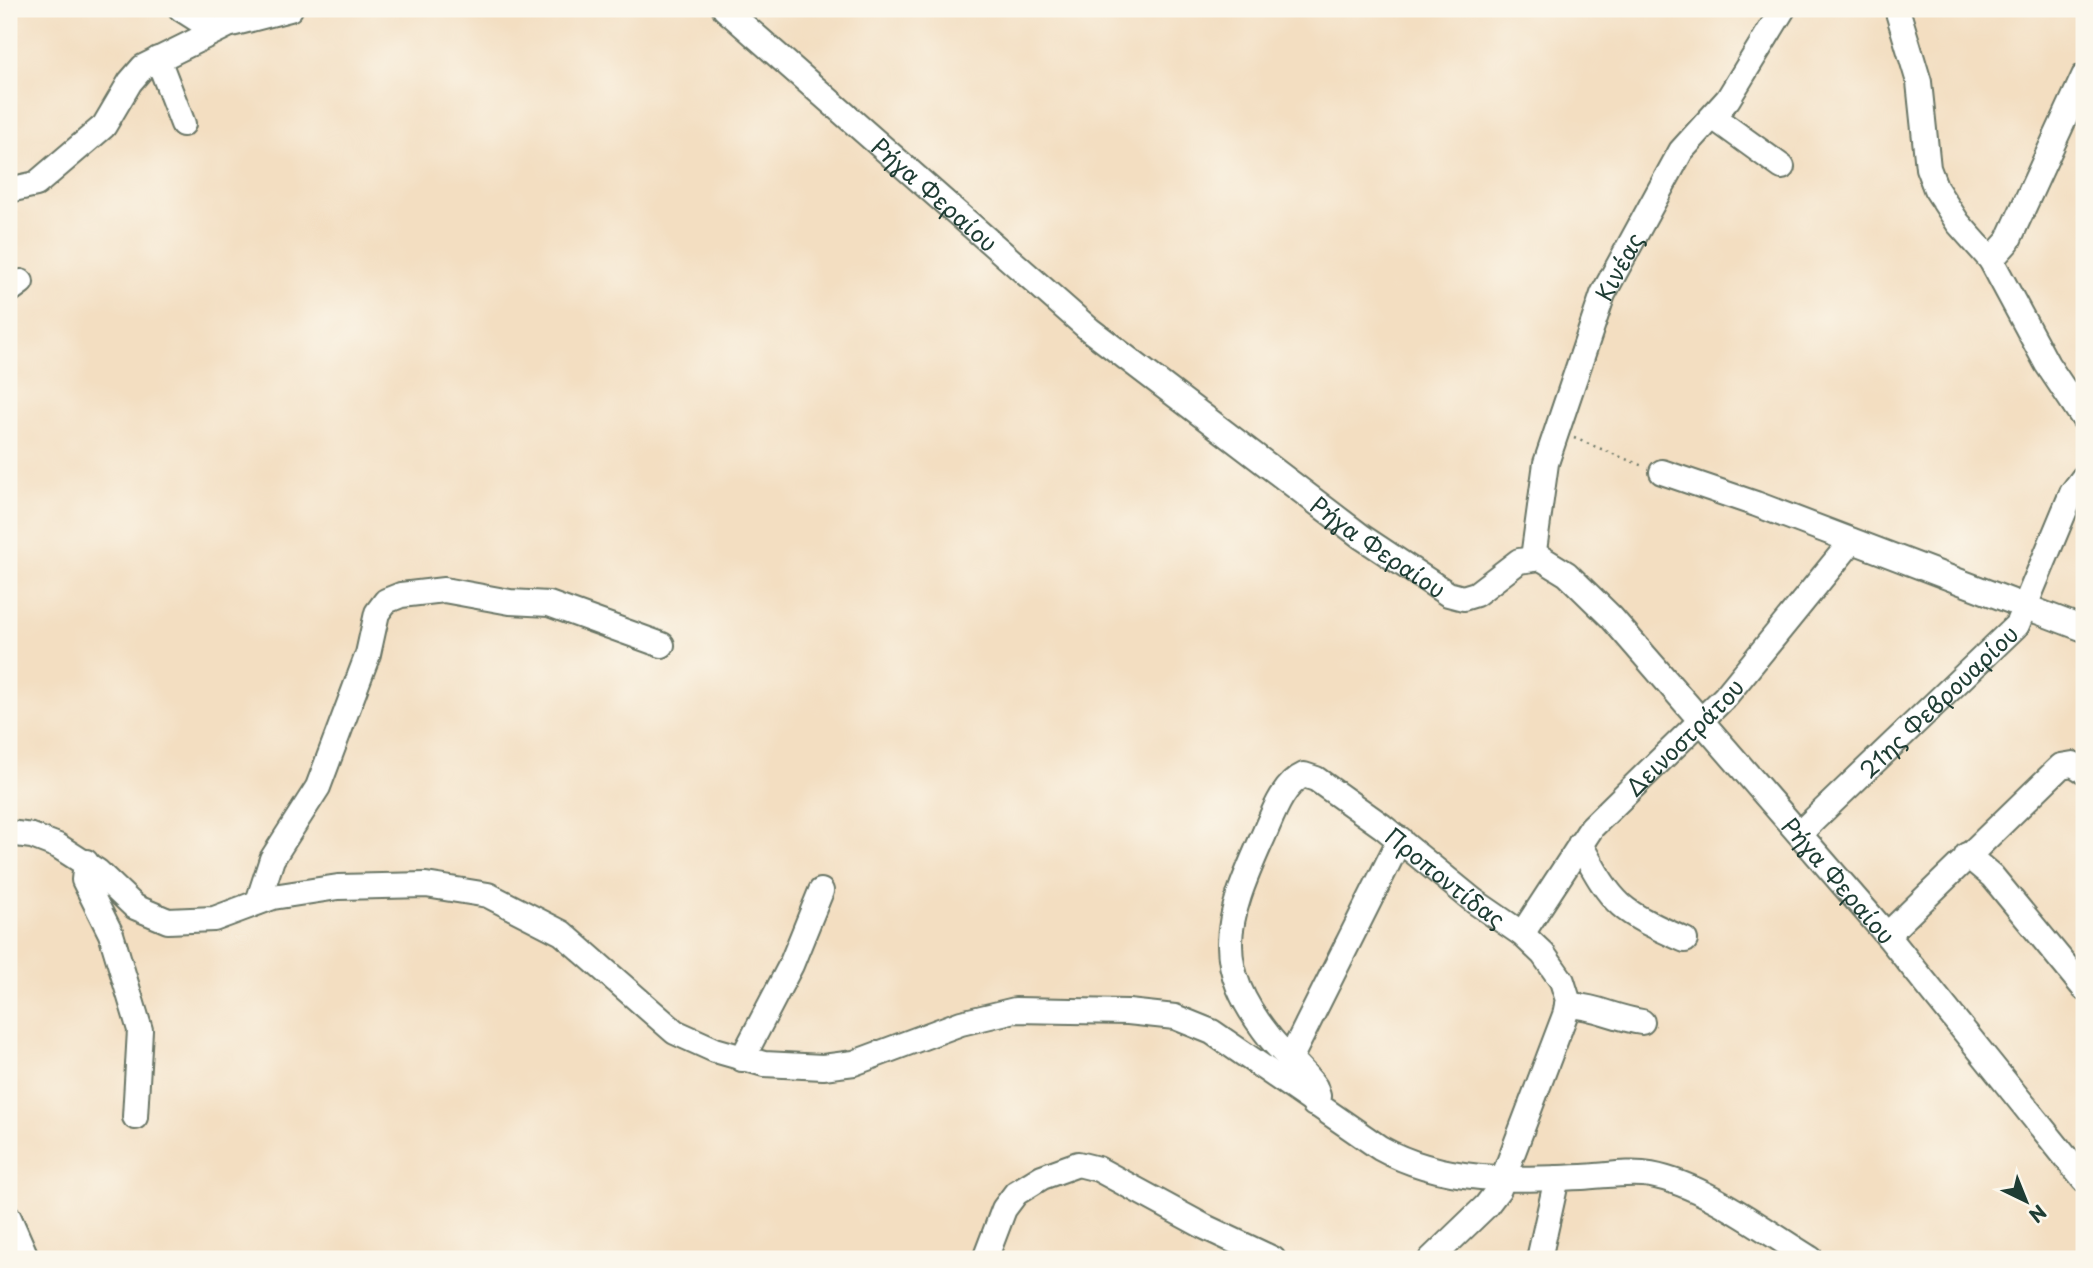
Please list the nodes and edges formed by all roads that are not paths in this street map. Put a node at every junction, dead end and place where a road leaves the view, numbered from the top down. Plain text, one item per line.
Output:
1 (181, 9) edge
2 (290, 9) edge
3 (725, 9) edge
4 (1783, 9) edge
5 (1897, 9) edge
6 (214, 30) junction
7 (158, 59) junction
8 (2084, 76) edge
9 (1713, 117) junction
10 (183, 124) dead end
11 (1782, 167) dead end
12 (9, 190) edge
13 (1991, 260) junction
14 (2084, 419) edge
15 (1662, 472) road end
16 (2084, 477) edge
17 (1852, 541) junction
18 (1533, 558) junction
19 (2026, 605) junction
20 (2084, 629) edge
21 (662, 645) dead end
22 (1700, 722) junction
23 (2084, 771) edge
24 (9, 833) edge
25 (1800, 834) junction
26 (1400, 839) junction
27 (1580, 844) junction
28 (1967, 855) junction
29 (86, 862) junction
30 (821, 891) dead end
31 (258, 902) junction
32 (1522, 934) junction
33 (1887, 935) junction
34 (1685, 940) dead end
35 (2084, 988) edge
36 (1568, 1003) junction
37 (1642, 1022) dead end
38 (742, 1059) junction
39 (1290, 1059) junction
40 (1314, 1104) junction
41 (135, 1117) dead end
42 (1557, 1178) junction
43 (1502, 1180) junction
44 (2084, 1180) edge
45 (9, 1218) edge
46 (27, 1259) edge
47 (985, 1259) edge
48 (1273, 1259) edge
49 (1431, 1259) edge
50 (1539, 1259) edge
51 (1811, 1259) edge

1 - 6 street
2 - 6 street
3 - 18 street, Ρήγα Φεραίου
4 - 9 street, Κινέας
5 - 13 street
6 - 7 street
7 - 10 street
7 - 12 street
8 - 13 street
9 - 11 street
9 - 18 street, Κινέας
13 - 14 street
15 - 17 street
16 - 19 street, 21ης Φεβρουαρίου
17 - 19 street
17 - 22 street, Δεινοστράτου
18 - 22 street, Ρήγα Φεραίου
19 - 20 street
19 - 25 street, 21ης Φεβρουαρίου
21 - 31 street
22 - 25 street, Ρήγα Φεραίου
22 - 27 street, Δεινοστράτου
23 - 28 street
24 - 29 street
25 - 33 street, Ρήγα Φεραίου
26 - 32 street, Προποντίδας
26 - 39 street
26 - 39 street, Προποντίδας
27 - 32 street, Δεινοστράτου
27 - 34 street
28 - 33 street
28 - 35 street
29 - 31 street
29 - 41 street
30 - 38 street
31 - 38 street
32 - 36 street, Προποντίδας
33 - 44 street, Ρήγα Φεραίου
36 - 37 street
36 - 43 street
38 - 40 street
39 - 40 street
40 - 43 street
42 - 43 street
42 - 50 street
42 - 51 street
43 - 49 street
45 - 46 street
47 - 48 street

